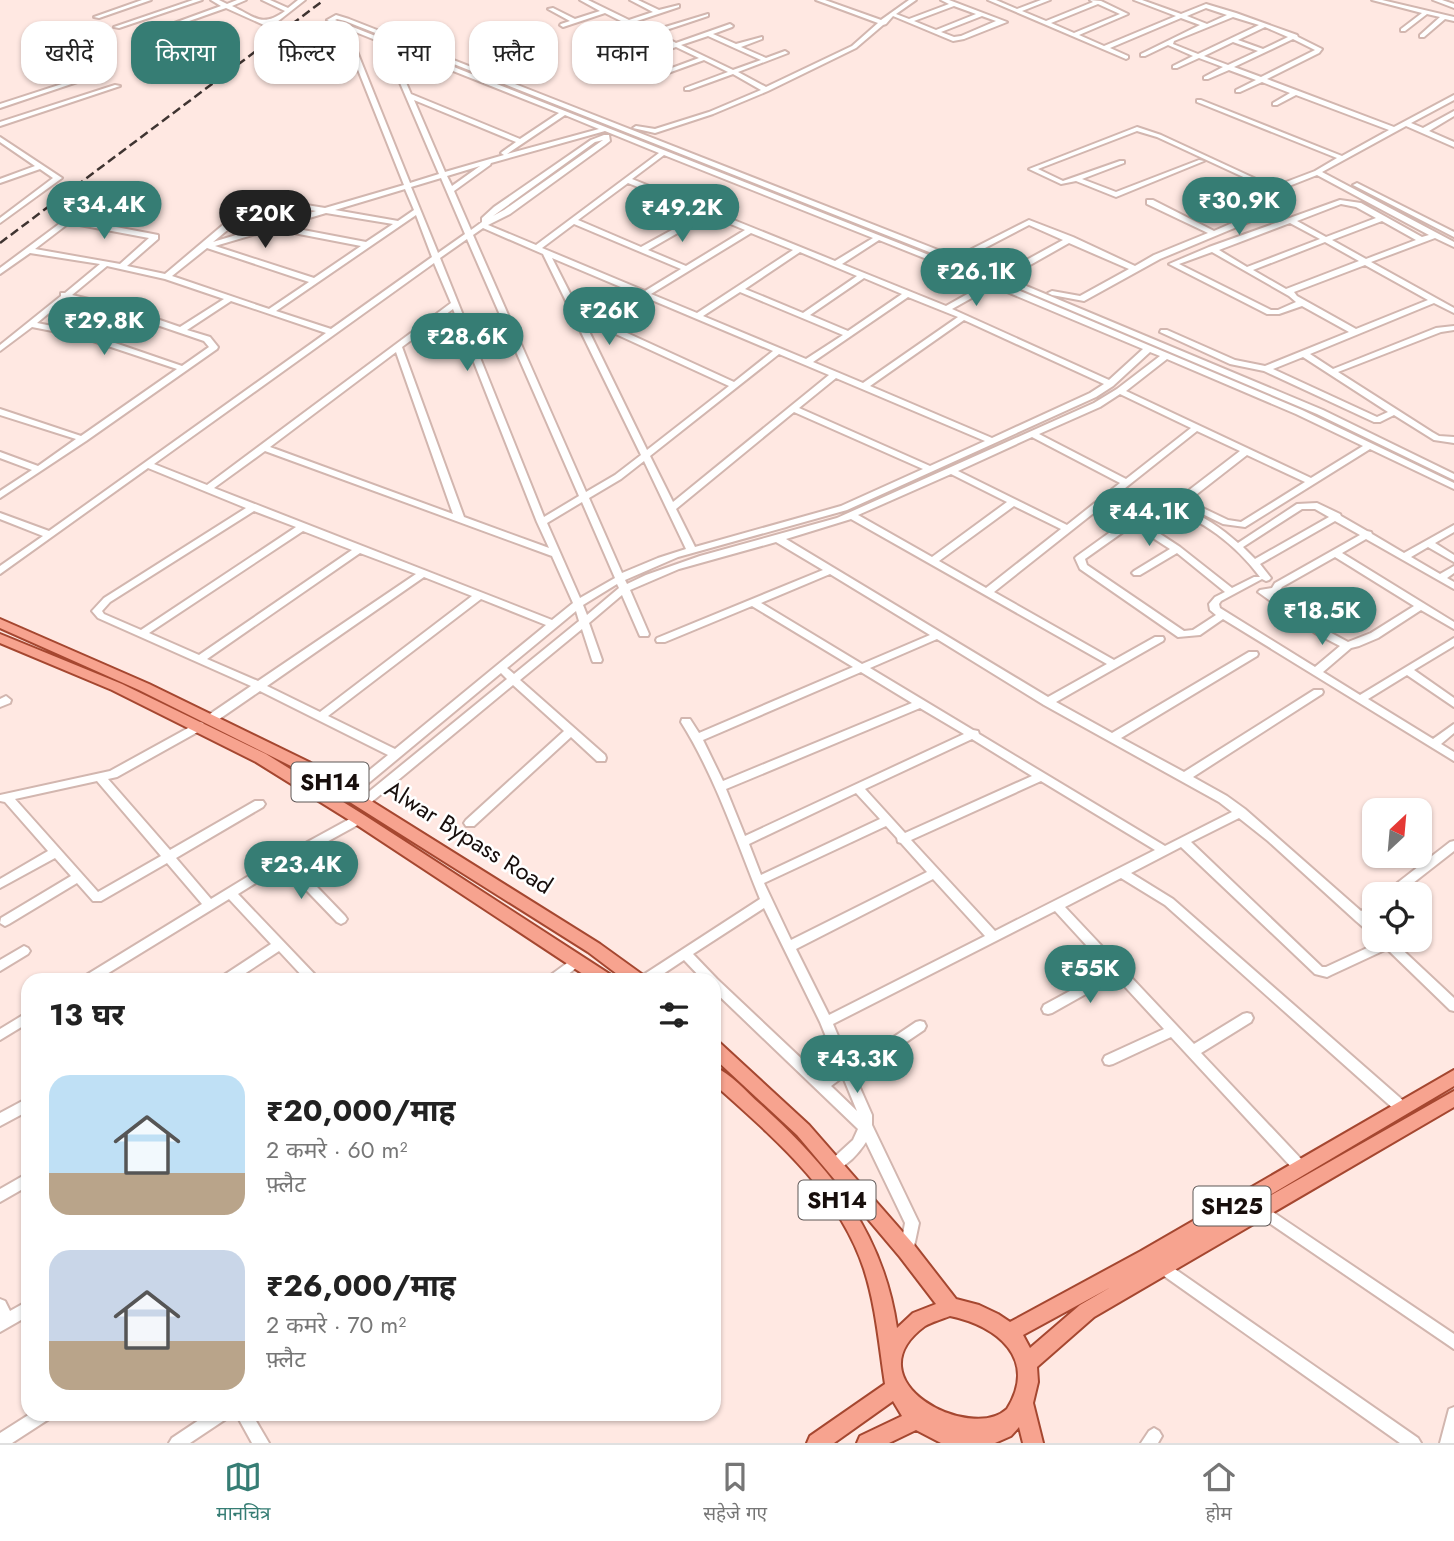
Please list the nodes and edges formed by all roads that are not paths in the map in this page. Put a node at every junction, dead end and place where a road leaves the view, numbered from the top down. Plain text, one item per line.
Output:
1 (147, 0) edge
2 (199, 0) edge
3 (214, 0) edge
4 (243, 0) edge
5 (265, 0) edge
6 (302, 0) edge
7 (583, 0) edge
8 (632, 0) edge
9 (819, 0) edge
10 (914, 0) edge
11 (944, 0) edge
12 (991, 0) edge
13 (1047, 0) edge
14 (1137, 0) edge
15 (1163, 0) edge
16 (1375, 0) edge
17 (1407, 0) edge
18 (1436, 0) edge
19 (1096, 1) edge
20 (954, 4) junction
21 (1150, 5) junction
22 (225, 6) junction
23 (677, 6) dead end
24 (1394, 6) junction
25 (1454, 6) edge
26 (551, 9) dead end
27 (169, 10) junction
28 (288, 10) junction
29 (605, 10) junction
30 (1016, 11) junction
31 (658, 12) junction
32 (892, 14) junction
33 (981, 14) junction
34 (1234, 14) junction
35 (1424, 14) junction
36 (706, 15) dead end
37 (1181, 16) junction
38 (97, 17) dead end
39 (1443, 18) junction
40 (188, 19) junction
41 (1454, 19) edge
42 (183, 21) edge
43 (332, 21) edge
44 (349, 21) edge
45 (575, 21) joint
46 (627, 21) edge
47 (632, 21) edge
48 (909, 21) junction
49 (572, 22) edge
50 (884, 23) junction
51 (1046, 23) junction
52 (359, 25) edge
53 (563, 25) dead end
54 (1265, 25) junction
55 (673, 26) edge
56 (730, 26) dead end
57 (117, 27) dead end
58 (1204, 27) junction
59 (1403, 30) dead end
60 (935, 32) junction
61 (709, 34) junction
62 (1074, 35) junction
63 (1295, 36) junction
64 (1422, 36) dead end
65 (760, 38) dead end
66 (1232, 40) junction
67 (673, 43) edge
68 (1170, 43) junction
69 (677, 45) junction
70 (673, 46) edge
71 (737, 46) junction
72 (1104, 48) junction
73 (1263, 51) junction
74 (785, 53) dead end
75 (1143, 55) dead end
76 (1199, 55) junction
77 (1126, 57) dead end
78 (705, 58) junction
79 (766, 60) junction
80 (359, 65) edge
81 (1175, 67) dead end
82 (1230, 67) junction
83 (673, 70) edge
84 (455, 71) edge
85 (733, 72) junction
86 (1206, 78) dead end
87 (1263, 79) junction
88 (67, 84) edge
89 (403, 84) edge
90 (117, 86) dead end
91 (687, 89) dead end
92 (766, 90) junction
93 (1238, 91) dead end
94 (1296, 92) junction
95 (408, 95) junction
96 (1454, 97) edge
97 (1199, 101) dead end
98 (1275, 103) dead end
99 (0, 106) edge
100 (564, 113) junction
101 (1454, 113) edge
102 (1406, 123) junction
103 (0, 124) edge
104 (1394, 129) junction
105 (610, 131) junction
106 (1424, 131) junction
107 (650, 132) junction
108 (1146, 132) junction
109 (641, 136) junction
110 (0, 139) edge
111 (522, 142) junction
112 (1454, 145) edge
113 (664, 152) junction
114 (498, 158) junction
115 (1342, 158) junction
116 (1201, 161) junction
117 (1122, 162) dead end
118 (41, 166) junction
119 (1320, 170) junction
120 (443, 173) junction
121 (1077, 179) junction
122 (628, 180) junction
123 (0, 181) edge
124 (407, 185) junction
125 (1262, 187) junction
126 (450, 190) junction
127 (1273, 193) junction
128 (98, 197) dead end
129 (1150, 202) dead end
130 (330, 210) junction
131 (416, 212) junction
132 (708, 213) junction
133 (234, 219) junction
134 (1383, 219) junction
135 (67, 220) junction
136 (1290, 220) junction
137 (0, 221) edge
138 (573, 221) junction
139 (399, 223) junction
140 (484, 224) junction
141 (273, 227) junction
142 (750, 230) junction
143 (1211, 232) junction
144 (469, 234) junction
145 (1454, 234) edge
146 (1435, 235) junction
147 (879, 237) junction
148 (1070, 239) junction
149 (1326, 240) junction
150 (1422, 240) junction
151 (368, 244) junction
152 (1454, 245) edge
153 (205, 246) junction
154 (537, 248) junction
155 (1212, 249) junction
156 (28, 250) junction
157 (642, 250) junction
158 (798, 250) junction
159 (546, 252) junction
160 (436, 257) junction
161 (979, 259) dead end
162 (956, 260) junction
163 (1364, 262) junction
164 (106, 263) junction
165 (835, 265) junction
166 (122, 266) junction
167 (1135, 268) junction
168 (686, 269) junction
169 (1248, 269) junction
170 (0, 272) edge
171 (167, 276) junction
172 (862, 276) junction
173 (1001, 276) junction
174 (315, 281) junction
175 (739, 289) junction
176 (646, 294) junction
177 (907, 294) junction
178 (1289, 294) junction
179 (64, 295) junction
180 (230, 298) junction
181 (1081, 299) junction
182 (1434, 300) junction
183 (1302, 303) junction
184 (455, 304) junction
185 (1068, 307) junction
186 (946, 309) junction
187 (1454, 311) edge
188 (271, 312) junction
189 (576, 313) junction
190 (698, 316) junction
191 (804, 316) junction
192 (963, 317) junction
193 (30, 324) junction
194 (1454, 328) edge
195 (180, 330) junction
196 (332, 332) junction
197 (1164, 332) dead end
198 (1355, 332) junction
199 (848, 334) junction
200 (398, 346) junction
201 (1149, 348) junction
202 (0, 349) edge
203 (779, 350) junction
204 (1304, 354) junction
205 (1166, 356) junction
206 (808, 362) junction
207 (184, 369) junction
208 (1268, 370) junction
209 (1332, 372) junction
210 (835, 374) junction
211 (1252, 383) junction
212 (1110, 384) junction
213 (734, 385) junction
214 (865, 386) junction
215 (1121, 391) junction
216 (793, 408) junction
217 (0, 412) edge
218 (1394, 412) junction
219 (1196, 427) junction
220 (1032, 434) junction
221 (83, 439) junction
222 (1454, 440) edge
223 (992, 441) junction
224 (1371, 445) junction
225 (263, 447) junction
226 (1246, 451) junction
227 (0, 455) edge
228 (646, 456) junction
229 (147, 465) junction
230 (39, 469) junction
231 (930, 469) junction
232 (950, 470) junction
233 (1454, 477) edge
234 (1311, 482) junction
235 (1127, 483) junction
236 (1454, 486) edge
237 (209, 488) junction
238 (0, 495) edge
239 (585, 497) junction
240 (1013, 502) junction
241 (253, 507) junction
242 (671, 508) junction
243 (851, 514) junction
244 (0, 516) edge
245 (1337, 516) junction
246 (460, 519) junction
247 (1132, 520) junction
248 (542, 523) junction
249 (301, 528) junction
250 (1454, 528) edge
251 (1068, 529) junction
252 (1368, 534) junction
253 (50, 535) junction
254 (779, 539) junction
255 (1428, 543) junction
256 (1239, 546) junction
257 (359, 549) junction
258 (1177, 549) junction
259 (692, 551) junction
260 (1336, 553) junction
261 (555, 554) junction
262 (1406, 556) junction
263 (1454, 559) edge
264 (932, 561) junction
265 (1256, 562) junction
266 (1454, 569) edge
267 (831, 570) junction
268 (0, 571) edge
269 (423, 573) junction
270 (1137, 573) dead end
271 (620, 578) junction
272 (1441, 578) junction
273 (1262, 579) junction
274 (1278, 585) junction
275 (1454, 586) edge
276 (624, 589) junction
277 (1230, 591) junction
278 (987, 592) junction
279 (1264, 592) junction
280 (480, 595) junction
281 (754, 603) junction
282 (578, 604) junction
283 (1421, 606) junction
284 (1221, 616) junction
285 (583, 622) junction
286 (0, 623) edge
287 (554, 625) junction
288 (1454, 626) edge
289 (141, 634) junction
290 (643, 634) dead end
291 (938, 635) junction
292 (0, 638) edge
293 (1158, 639) dead end
294 (661, 640) dead end
295 (1454, 641) edge
296 (1348, 645) junction
297 (1253, 654) dead end
298 (200, 660) junction
299 (597, 660) dead end
300 (1114, 664) junction
301 (864, 667) junction
302 (501, 668) junction
303 (1407, 670) junction
304 (1317, 672) junction
305 (513, 679) junction
306 (257, 685) junction
307 (1318, 692) dead end
308 (1361, 699) junction
309 (1048, 702) junction
310 (922, 703) junction
311 (1454, 703) edge
312 (320, 716) junction
313 (205, 722) junction
314 (685, 722) dead end
315 (1454, 728) edge
316 (570, 732) junction
317 (974, 734) junction
318 (697, 738) junction
319 (1112, 738) junction
320 (1433, 744) junction
321 (395, 754) junction
322 (1454, 757) edge
323 (600, 758) dead end
324 (100, 776) junction
325 (1042, 776) junction
326 (1185, 777) junction
327 (720, 787) junction
328 (858, 788) junction
329 (349, 793) junction
330 (3, 798) edge
331 (364, 802) junction
332 (259, 804) dead end
333 (1241, 812) junction
334 (359, 818) junction
335 (886, 821) junction
336 (470, 823) dead end
337 (902, 839) junction
338 (742, 842) junction
339 (1183, 842) junction
340 (1454, 845) edge
341 (1166, 851) junction
342 (56, 852) junction
343 (169, 857) junction
344 (284, 860) junction
345 (934, 873) junction
346 (1123, 873) junction
347 (78, 877) junction
348 (758, 881) junction
349 (1406, 882) edge
350 (0, 884) edge
351 (230, 893) junction
352 (766, 901) junction
353 (210, 905) junction
354 (1056, 905) junction
355 (1360, 918) edge
356 (341, 919) dead end
357 (5, 920) dead end
358 (993, 937) junction
359 (280, 944) junction
360 (789, 947) junction
361 (24, 951) dead end
362 (1365, 952) edge
363 (1398, 952) edge
364 (686, 955) junction
365 (578, 960) junction
366 (0, 966) edge
367 (1117, 971) junction
368 (99, 973) edge
369 (236, 973) edge
370 (307, 973) edge
371 (561, 973) edge
372 (596, 973) edge
373 (628, 973) edge
374 (655, 973) edge
375 (705, 973) edge
376 (721, 989) edge
377 (1454, 1006) edge
378 (1048, 1009) dead end
379 (1247, 1018) dead end
380 (21, 1022) edge
381 (826, 1022) junction
382 (920, 1026) dead end
383 (1172, 1031) junction
384 (0, 1035) edge
385 (1192, 1052) junction
386 (721, 1054) edge
387 (1110, 1060) dead end
388 (845, 1068) junction
389 (1454, 1077) edge
390 (721, 1081) edge
391 (823, 1085) junction
392 (1454, 1098) edge
393 (1401, 1107) junction
394 (21, 1108) edge
395 (0, 1120) edge
396 (867, 1129) junction
397 (835, 1166) junction
398 (1299, 1167) junction
399 (21, 1183) edge
400 (0, 1196) edge
401 (1261, 1210) junction
402 (907, 1251) junction
403 (1162, 1266) junction
404 (0, 1306) edge
405 (950, 1307) junction
406 (21, 1312) edge
407 (4, 1322) edge
408 (1010, 1332) junction
409 (1454, 1342) edge
410 (1026, 1364) junction
411 (892, 1365) junction
412 (895, 1388) junction
413 (1024, 1406) junction
414 (1454, 1414) edge
415 (917, 1419) junction
416 (33, 1421) edge
417 (210, 1421) edge
418 (247, 1421) edge
419 (960, 1441) edge
420 (0, 1442) edge
421 (177, 1443) edge
422 (261, 1443) edge
423 (817, 1443) edge
424 (867, 1443) edge
425 (1033, 1443) edge
426 (1413, 1443) edge
427 (1448, 1443) edge

1 - 27 street
1 - 38 street
2 - 27 street
3 - 22 street
4 - 22 street
5 - 28 street
6 - 28 street
7 - 29 street
8 - 31 street
9 - 50 street
10 - 32 street
11 - 20 street
12 - 30 street
13 - 30 street
14 - 21 street
15 - 21 street
16 - 24 street
17 - 24 street
18 - 25 street
19 - 51 street
19 - 62 street
20 - 33 street
20 - 48 street
21 - 37 street
22 - 28 street
22 - 40 street
23 - 31 street
24 - 35 street
26 - 45 street
27 - 40 street
27 - 57 street
29 - 45 street
29 - 46 street
30 - 51 street
31 - 47 street
32 - 48 street
32 - 50 street
33 - 60 street
33 - 60 street
34 - 37 street
34 - 54 street
34 - 58 street
35 - 39 street
35 - 59 street
36 - 55 street
37 - 58 street
37 - 72 street
39 - 41 street
39 - 64 street
40 - 42 street
43 - 44 street
48 - 60 street
49 - 53 street
50 - 92 street
51 - 62 street
52 - 105 street
54 - 63 street
54 - 66 street
56 - 61 street
58 - 68 street
61 - 69 street
61 - 71 street
62 - 72 street
63 - 73 street
63 - 87 street
65 - 71 street
66 - 73 street
66 - 76 street
67 - 69 street
68 - 75 street
68 - 76 street
69 - 70 street
69 - 78 street
71 - 79 street
72 - 77 street
73 - 82 street
74 - 79 street
76 - 81 street
76 - 82 street
78 - 83 street
78 - 85 street
79 - 85 street
80 - 124 street
82 - 86 street
82 - 87 street
84 - 100 street
85 - 91 street
85 - 92 street
87 - 93 street
87 - 94 street
88 - 99 street
89 - 95 street
90 - 103 street
92 - 107 street
94 - 98 street
94 - 104 street
95 - 111 street
95 - 120 street
96 - 102 street
97 - 115 street
100 - 105 street
100 - 111 street
101 - 106 street
102 - 104 street
102 - 106 street
104 - 115 street
105 - 107 street
105 - 109 street
105 - 113 street
105 - 114 street
105 - 140 street
106 - 112 street
107 - 109 street
108 - 116 street
108 - 121 street
108 - 125 street
109 - 162 street
110 - 118 street
111 - 114 street
113 - 122 street
113 - 147 street
114 - 120 street
114 - 126 street
115 - 119 street
116 - 121 street
116 - 125 street
117 - 121 street
118 - 123 street
118 - 137 street
119 - 127 street
119 - 145 street
119 - 146 street
120 - 124 street
120 - 126 street
122 - 132 street
122 - 138 street
124 - 130 street
124 - 131 street
125 - 127 street
126 - 144 street
127 - 143 street
128 - 135 street
129 - 143 street
130 - 133 street
130 - 139 street
130 - 141 street
131 - 139 street
131 - 160 street
132 - 142 street
132 - 157 street
133 - 141 street
133 - 153 street
134 - 136 street
134 - 149 street
134 - 150 street
135 - 156 street
135 - 166 street
136 - 149 street
136 - 155 street
138 - 154 street
138 - 157 street
139 - 151 street
140 - 144 street
140 - 154 street
141 - 151 street
141 - 153 street
142 - 158 street
142 - 168 street
143 - 167 street
144 - 160 street
144 - 239 street
146 - 150 street
146 - 152 street
147 - 165 street
147 - 173 street
148 - 162 street
148 - 167 street
148 - 173 street
149 - 163 street
149 - 169 street
150 - 163 street
151 - 174 street
153 - 171 street
153 - 174 street
154 - 159 street
155 - 169 street
155 - 183 street
156 - 164 street
156 - 170 street
157 - 168 street
158 - 165 street
158 - 175 street
159 - 176 street
159 - 189 street
160 - 184 street
160 - 196 street
161 - 173 street
162 - 173 street
163 - 178 street
163 - 182 street
164 - 166 street
164 - 179 street
165 - 172 street
166 - 171 street
167 - 181 street
168 - 176 street
169 - 178 street
171 - 180 street
172 - 177 street
172 - 191 street
173 - 181 street
173 - 185 street
173 - 186 street
173 - 201 street
174 - 188 street
175 - 190 street
175 - 191 street
176 - 190 street
177 - 186 street
177 - 199 street
178 - 183 street
179 - 193 street
179 - 195 street
180 - 188 street
180 - 195 street
181 - 185 street
182 - 187 street
182 - 198 street
183 - 198 street
184 - 200 street
184 - 248 street
185 - 211 street
186 - 192 street
188 - 196 street
189 - 213 street
189 - 228 street
190 - 203 street
191 - 199 street
192 - 212 street
192 - 214 street
193 - 202 street
193 - 207 street
194 - 209 street
195 - 207 street
196 - 229 street
197 - 208 street
198 - 204 street
199 - 206 street
200 - 225 street
200 - 246 street
201 - 205 street
201 - 212 street
203 - 206 street
203 - 213 street
204 - 208 street
204 - 209 street
205 - 215 street
205 - 224 street
206 - 210 street
207 - 221 street
208 - 211 street
208 - 218 street
209 - 218 street
210 - 214 street
210 - 216 street
211 - 233 street
212 - 223 street
213 - 228 street
214 - 223 street
215 - 219 street
215 - 220 street
216 - 231 street
216 - 242 street
217 - 221 street
218 - 222 street
219 - 226 street
219 - 235 street
220 - 232 street
220 - 235 street
221 - 230 street
223 - 231 street
224 - 234 street
224 - 236 street
225 - 237 street
225 - 246 street
226 - 234 street
226 - 234 street
227 - 230 street
228 - 239 street
228 - 242 street
229 - 237 street
229 - 253 street
230 - 238 street
231 - 259 street
232 - 240 street
232 - 243 street
235 - 251 street
237 - 241 street
239 - 248 street
239 - 271 street
240 - 251 street
240 - 264 street
241 - 249 street
241 - 289 street
242 - 259 street
243 - 254 street
243 - 264 street
244 - 253 street
245 - 252 street
245 - 256 street
245 - 265 street
246 - 261 street
247 - 256 street
247 - 258 street
247 - 284 street
248 - 261 street
249 - 257 street
249 - 289 street
250 - 255 street
251 - 278 street
252 - 260 street
252 - 262 street
253 - 268 street
254 - 267 street
254 - 276 street
255 - 262 street
255 - 263 street
256 - 265 street
257 - 269 street
257 - 298 street
258 - 270 street
258 - 277 street
259 - 271 street
260 - 274 street
260 - 283 street
261 - 282 street
262 - 272 street
264 - 278 street
265 - 273 street
266 - 272 street
267 - 281 street
267 - 291 street
269 - 280 street
269 - 306 street
271 - 276 street
271 - 282 street
272 - 275 street
273 - 274 street
273 - 277 street
273 - 279 street
274 - 279 street
276 - 285 street
276 - 290 street
277 - 284 street
278 - 300 street
279 - 296 street
280 - 287 street
280 - 312 street
281 - 294 street
281 - 301 street
282 - 285 street
282 - 287 street
283 - 288 street
283 - 296 street
284 - 304 street
285 - 299 street
285 - 305 street
286 - 313 main road, Alwar Bypass Road / SH14
287 - 302 street
289 - 298 street
291 - 301 street
291 - 309 street
292 - 313 main road, Alwar Bypass Road / SH14
293 - 300 street
295 - 303 street
296 - 304 street
297 - 319 street
298 - 306 street
300 - 309 street
301 - 310 street
301 - 318 street
302 - 305 street
302 - 321 street
303 - 308 street
303 - 311 street
304 - 308 street
305 - 316 street
305 - 331 street
306 - 312 street
306 - 313 street
307 - 326 street
308 - 320 street
309 - 319 street
310 - 317 street
310 - 327 street
312 - 321 street
313 - 324 street
313 - 329 main road, Alwar Bypass Road / SH14
313 - 334 main road, Alwar Bypass Road / SH14
314 - 318 street
315 - 320 street
316 - 323 street
316 - 336 street
317 - 325 street
317 - 328 street
318 - 327 street
319 - 326 street
320 - 322 street
321 - 329 street
324 - 330 street
324 - 343 street
325 - 337 street
325 - 341 street
326 - 333 street
327 - 338 street
328 - 335 street
328 - 338 street
329 - 331 main road, Alwar Bypass Road / SH14
330 - 342 street
331 - 373 main road, Alwar Bypass Road / SH14
332 - 343 street
333 - 339 street
333 - 355 street
334 - 344 street
334 - 365 main road, Alwar Bypass Road / SH14
335 - 337 street
335 - 348 street
337 - 345 street
338 - 348 street
339 - 341 street
339 - 362 street
340 - 349 street
341 - 346 street
342 - 347 street
342 - 350 street
343 - 347 street
343 - 353 street
344 - 351 street
344 - 356 street
345 - 358 street
345 - 360 street
346 - 354 street
346 - 393 street
347 - 357 street
348 - 352 street
351 - 353 street
351 - 359 street
352 - 360 street
352 - 364 street
353 - 368 street
354 - 358 street
354 - 367 street
358 - 381 street
359 - 369 street
359 - 370 street
360 - 381 street
361 - 366 street
363 - 377 street
364 - 374 street
364 - 375 street
365 - 371 street
365 - 372 main road, Alwar Bypass Road / SH14
367 - 378 street
367 - 383 street
376 - 391 street
379 - 385 street
380 - 384 street
381 - 388 street
382 - 388 street
383 - 385 street
383 - 387 street
385 - 398 street
386 - 397 main road, SH14
388 - 391 street
388 - 396 street
389 - 393 main road, SH25
390 - 411 main road, SH14
391 - 396 street
392 - 401 main road, SH25
393 - 398 main road, SH25
394 - 395 street
396 - 397 street
396 - 402 street
397 - 402 main road, SH14
398 - 408 main road, SH25
399 - 400 street
401 - 403 main road, SH25
401 - 409 street
402 - 405 main road, SH14
403 - 410 main road, SH25
403 - 426 street
404 - 407 street
405 - 408 main road
405 - 411 main road
406 - 407 street
408 - 410 main road
410 - 413 main road
411 - 412 main road
412 - 415 main road
412 - 423 main road
413 - 419 main road
413 - 425 main road
414 - 427 street
415 - 419 main road
415 - 424 main road
416 - 420 street
417 - 421 street
418 - 422 street

